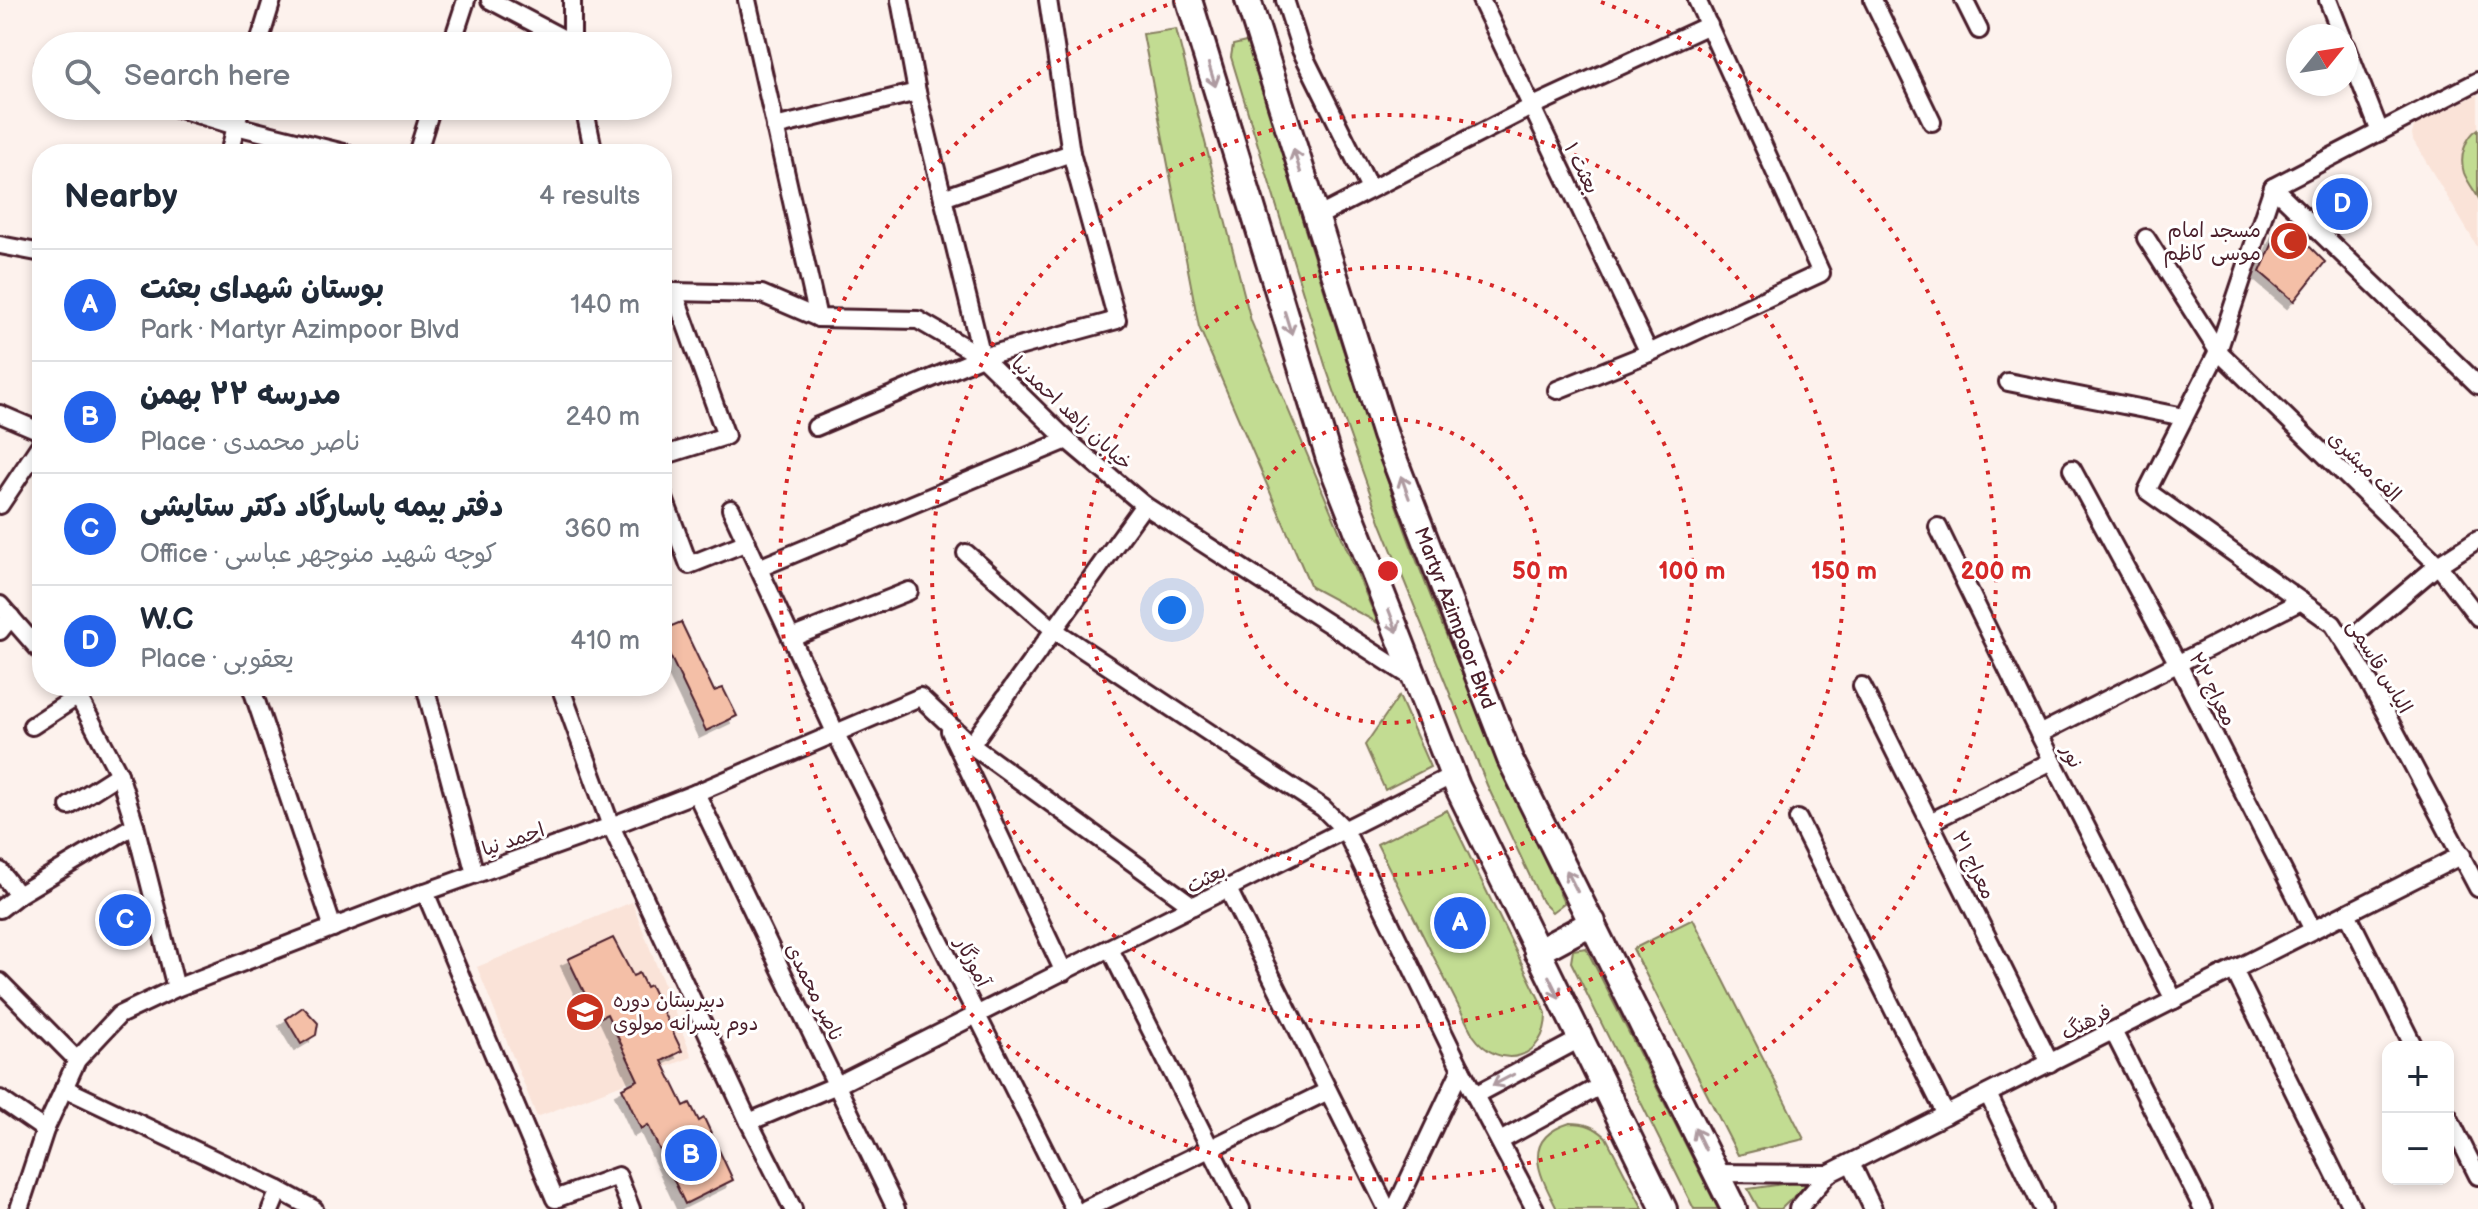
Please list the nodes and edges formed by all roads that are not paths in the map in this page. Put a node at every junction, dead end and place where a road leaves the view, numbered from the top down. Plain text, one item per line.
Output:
1 (272, 0) edge
2 (466, 0) edge
3 (490, 0) edge
4 (572, 0) edge
5 (747, 0) edge
6 (900, 0) edge
7 (1048, 0) edge
8 (1189, 0) edge
9 (1248, 0) edge
10 (1285, 0) edge
11 (1481, 0) edge
12 (1697, 0) edge
13 (1873, 0) edge
14 (1964, 0) edge
15 (2328, 0) edge
16 (2337, 24) edge
17 (1709, 25) junction
18 (1979, 30) dead end
19 (262, 32) edge
20 (456, 32) edge
21 (550, 32) edge
22 (572, 32) edge
23 (2358, 76) edge
24 (2478, 81) edge
25 (917, 92) junction
26 (1531, 107) junction
27 (216, 120) edge
28 (238, 120) edge
29 (428, 120) edge
30 (587, 120) edge
31 (1932, 122) dead end
32 (236, 126) junction
33 (775, 127) junction
34 (2380, 132) junction
35 (232, 144) edge
36 (308, 144) edge
37 (420, 144) edge
38 (592, 144) edge
39 (1071, 153) junction
40 (2273, 187) junction
41 (1370, 189) junction
42 (943, 198) junction
43 (1315, 218) junction
44 (2146, 238) dead end
45 (0, 245) edge
46 (32, 251) edge
47 (672, 293) edge
48 (672, 303) edge
49 (818, 318) junction
50 (2218, 351) junction
51 (1649, 353) junction
52 (982, 357) junction
53 (2008, 382) dead end
54 (2478, 385) edge
55 (1557, 390) dead end
56 (0, 414) edge
57 (2184, 417) junction
58 (816, 427) dead end
59 (32, 428) edge
60 (1067, 440) junction
61 (672, 453) edge
62 (32, 457) edge
63 (2072, 469) dead end
64 (0, 505) edge
65 (1144, 505) junction
66 (731, 509) dead end
67 (672, 520) edge
68 (1938, 527) dead end
69 (2478, 539) edge
70 (747, 542) junction
71 (966, 553) dead end
72 (2438, 565) junction
73 (759, 568) junction
74 (909, 591) dead end
75 (2301, 601) junction
76 (6, 611) edge
77 (2478, 617) edge
78 (1054, 630) junction
79 (0, 631) edge
80 (791, 638) junction
81 (32, 641) edge
82 (2347, 642) junction
83 (2178, 664) junction
84 (1416, 680) junction
85 (1862, 686) dead end
86 (67, 696) edge
87 (76, 696) edge
88 (254, 696) edge
89 (428, 696) edge
90 (564, 696) edge
91 (944, 720) junction
92 (32, 726) dead end
93 (836, 734) junction
94 (2039, 734) junction
95 (971, 745) junction
96 (2052, 761) junction
97 (119, 774) junction
98 (1453, 775) junction
99 (696, 793) junction
100 (69, 806) dead end
101 (1798, 819) dead end
102 (1930, 822) junction
103 (135, 825) junction
104 (611, 826) junction
105 (1345, 830) junction
106 (2462, 855) junction
107 (0, 871) edge
108 (475, 874) junction
109 (2478, 888) edge
110 (1228, 889) junction
111 (425, 892) junction
112 (18, 895) junction
113 (1193, 906) junction
114 (0, 909) edge
115 (2347, 913) junction
116 (1593, 922) junction
117 (333, 928) junction
118 (2313, 930) junction
119 (1110, 949) junction
120 (1537, 952) junction
121 (2234, 970) junction
122 (1064, 972) junction
123 (0, 982) edge
124 (176, 988) junction
125 (2174, 1000) junction
126 (977, 1016) junction
127 (2113, 1031) junction
128 (1580, 1039) junction
129 (2411, 1041) edge
130 (77, 1060) junction
131 (2050, 1063) junction
132 (1461, 1069) junction
133 (837, 1085) junction
134 (1602, 1085) junction
135 (64, 1088) junction
136 (1328, 1091) junction
137 (1988, 1094) junction
138 (1475, 1095) junction
139 (0, 1099) edge
140 (1946, 1115) junction
141 (749, 1122) junction
142 (2454, 1128) edge
143 (45, 1130) junction
144 (1500, 1141) junction
145 (1211, 1147) junction
146 (1851, 1163) junction
147 (1716, 1173) junction
148 (1828, 1174) junction
149 (2478, 1176) edge
150 (279, 1190) junction
151 (19, 1209) edge
152 (271, 1209) edge
153 (314, 1209) edge
154 (631, 1209) edge
155 (793, 1209) edge
156 (896, 1209) edge
157 (1074, 1209) edge
158 (1086, 1209) edge
159 (1241, 1209) edge
160 (1387, 1209) edge
161 (1395, 1209) edge
162 (1535, 1209) edge
163 (1664, 1209) edge
164 (1734, 1209) edge
165 (1798, 1209) edge
166 (1873, 1209) edge
167 (2043, 1209) edge
168 (2203, 1209) edge
169 (2352, 1209) edge

1 - 19 street
2 - 20 street
3 - 21 street
4 - 22 street
5 - 33 street
6 - 25 street
7 - 39 street
8 -> 84 main road
43 -> 9 main road, Martyr Azimpoor Blvd
10 - 41 street
11 - 26 street, بعثت ۱
12 - 17 street
13 - 31 street
14 - 18 street
15 - 16 street
17 - 26 street
17 - 51 street
23 - 34 street
24 - 34 street
25 - 33 street
25 - 42 street
26 - 41 street
26 - 51 street, بعثت ۱
27 - 32 street
28 - 32 street
29 - 37 street
30 - 38 street
32 - 35 street
32 - 36 street
33 - 49 street
34 - 40 street
39 - 42 street
39 - 52 street
40 - 50 street
40 - 54 street
41 - 43 street
42 - 52 street
116 -> 43 main road, Martyr Azimpoor Blvd
44 - 50 street, الف مبشری
45 - 46 street
47 - 49 street, خیابان زاهد احمدنیا
48 - 61 street
49 - 52 street, خیابان زاهد احمدنیا
50 - 57 street
50 - 72 street, الف مبشری
51 - 55 street
52 - 58 street
52 - 60 street, خیابان زاهد احمدنیا
53 - 57 street
56 - 59 street
57 - 75 street, الیاس قاسمی
60 - 65 street, خیابان زاهد احمدنیا
60 - 73 street
62 - 64 street
63 - 83 street, معراج ۲۲
65 - 78 street
65 - 84 street, خیابان زاهد احمدنیا
66 - 70 street
67 - 70 street
68 - 94 street, نور
69 - 72 street
70 - 73 street
71 - 78 street
72 - 77 street, الف مبشری
72 - 82 street
73 - 80 street
74 - 80 street
75 - 82 street, الیاس قاسمی
75 - 83 street
76 - 79 street
76 - 81 street
78 - 95 street
78 - 105 street
80 - 93 street
82 - 106 street, الیاس قاسمی
83 - 94 street
83 - 118 street, معراج ۲۲
84 - 98 main road
85 - 102 street, معراج ۲۱
86 - 92 street
87 - 97 street
88 - 117 street
89 - 108 street
90 - 104 street
91 - 93 street, احمد نیا
91 - 95 street
91 - 122 street
93 - 99 street, احمد نیا
93 - 126 street, آموزگار
94 - 96 street, نور
95 - 113 street
96 - 102 street
96 - 125 street, نور
97 - 100 street
97 - 103 street
98 - 105 street, بعثت
98 - 120 main road
99 - 104 street, احمد نیا
99 - 133 street, ناصر محمدی
101 - 140 street
102 - 131 street, معراج ۲۱
103 - 112 street
103 - 124 street
104 - 108 street, احمد نیا
104 - 141 street
105 - 110 street, بعثت
105 - 132 street
106 - 109 street, الیاس قاسمی
106 - 115 street, فرهنگ
107 - 112 street
108 - 111 street, احمد نیا
110 - 113 street, بعثت
110 - 136 street
111 - 117 street, احمد نیا
111 - 154 street
112 - 114 street
113 - 119 street, بعثت
115 - 118 street, فرهنگ
115 - 129 street
116 - 120 main road
147 -> 116 main road, Martyr Azimpoor Blvd
117 - 124 street, احمد نیا
118 - 121 street, فرهنگ
119 - 122 street, بعثت
119 - 145 street
120 -> 128 main road
121 - 125 street, فرهنگ
121 - 169 street
122 - 126 street, بعثت
123 - 130 street
124 - 130 street, احمد نیا
125 - 127 street, فرهنگ
126 - 133 street, بعثت
126 - 157 street, آموزگار
127 - 131 street, فرهنگ
127 - 168 street
128 - 134 main road
128 -> 138 street
130 - 135 street, احمد نیا
131 - 137 street, فرهنگ
132 - 138 street
132 - 161 street
133 - 141 street, بعثت
133 - 156 street, ناصر محمدی
134 - 144 street
134 - 163 main road
135 - 143 street, احمد نیا
135 - 150 street
136 - 145 street
136 - 160 street
137 - 140 street, فرهنگ
137 - 167 street
138 - 144 street
139 - 143 street
140 - 146 street, فرهنگ
141 - 155 street
142 - 149 street
143 - 151 street, احمد نیا
144 - 162 street
145 - 158 street
145 - 159 street
146 - 148 street, فرهنگ
146 - 166 street
147 - 148 street, فرهنگ
147 - 164 main road, Martyr Azimpoor Blvd
148 - 165 street
150 - 152 street
150 - 153 street

